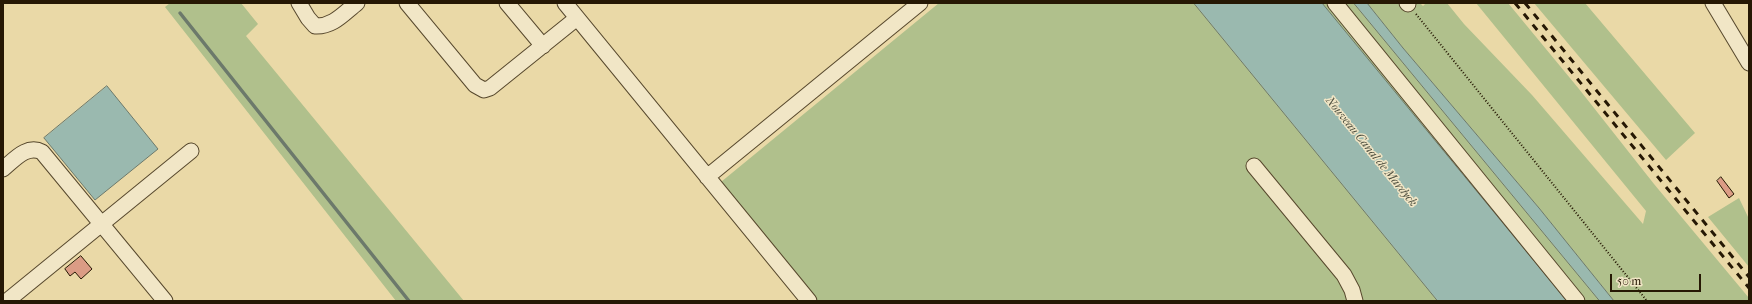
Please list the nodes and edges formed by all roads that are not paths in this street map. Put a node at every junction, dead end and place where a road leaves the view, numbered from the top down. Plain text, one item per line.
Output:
1 (300, 3) edge
2 (357, 3) edge
3 (407, 3) edge
4 (508, 3) edge
5 (565, 3) edge
6 (920, 3) edge
7 (1335, 3) edge
8 (1713, 3) edge
9 (577, 18) junction
10 (543, 46) junction
11 (1749, 63) edge
12 (191, 151) dead end
13 (1254, 166) dead end
14 (3, 169) edge
15 (711, 182) junction
16 (102, 225) junction
17 (7, 301) edge
18 (165, 301) edge
19 (809, 301) edge
20 (1355, 301) edge
21 (1577, 301) edge

1 - 2 street
3 - 10 street
4 - 10 street
5 - 9 street
6 - 15 street
7 - 21 street
8 - 11 street
9 - 10 street
9 - 15 street
12 - 16 street
13 - 20 street
14 - 16 street
15 - 19 street
16 - 17 street
16 - 18 street

